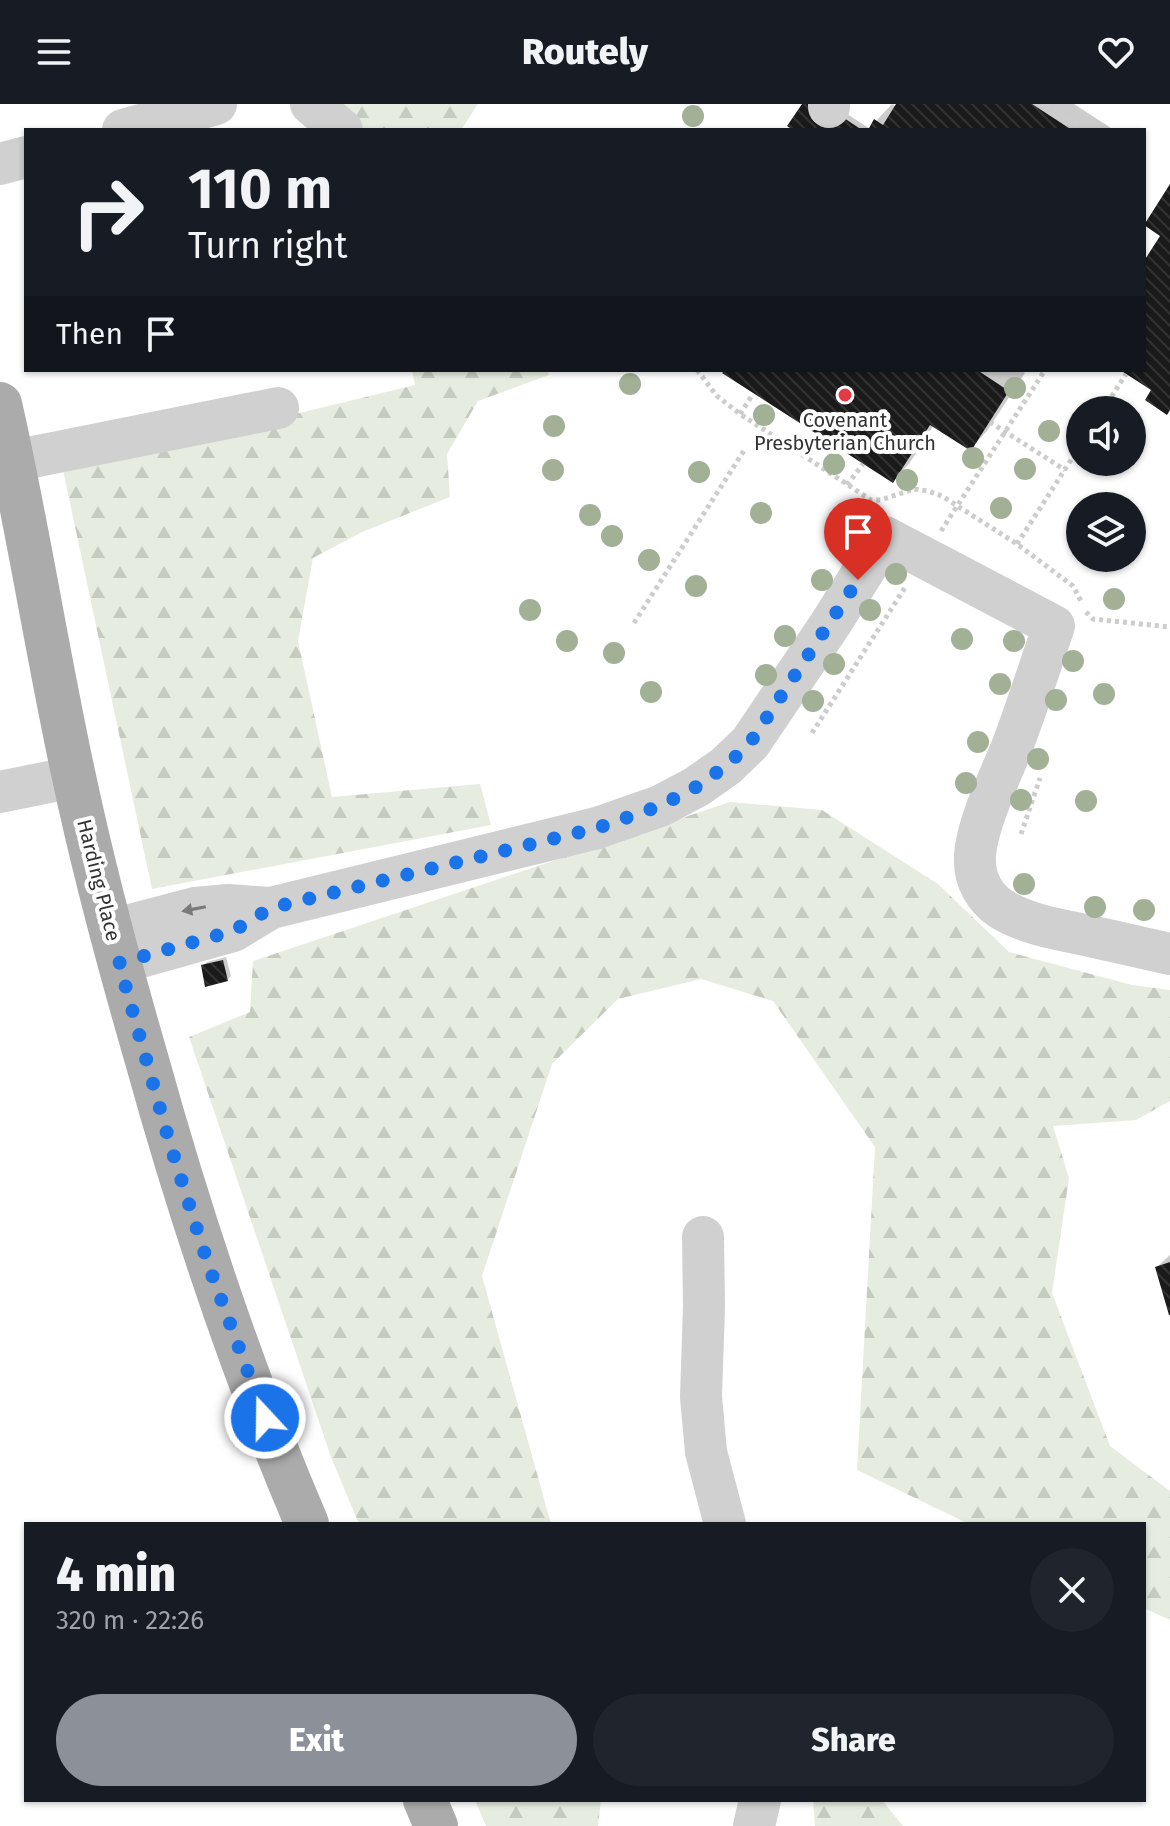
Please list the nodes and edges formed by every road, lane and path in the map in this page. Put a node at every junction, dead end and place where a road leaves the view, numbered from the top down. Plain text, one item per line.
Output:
1 (216, 104) edge
2 (311, 104) edge
3 (1047, 104) edge
4 (130, 128) edge
5 (340, 128) edge
6 (1084, 128) edge
7 (24, 158) edge
8 (0, 164) edge
9 (699, 372) edge
10 (1126, 374) dead end
11 (753, 394) dead end
12 (1112, 396) edge
13 (0, 404) edge
14 (278, 408) dead end
15 (740, 414) junction
16 (990, 422) dead end
17 (745, 449) dead end
18 (13, 461) junction
19 (863, 464) dead end
20 (1065, 470) joint
21 (847, 485) junction
22 (1017, 544) junction
23 (634, 623) dead end
24 (1170, 627) edge
25 (74, 777) junction
26 (0, 792) edge
27 (115, 946) junction
28 (1170, 954) edge
29 (703, 1237) dead end
30 (306, 1522) edge
31 (724, 1522) edge
32 (426, 1802) edge
33 (760, 1802) edge
34 (436, 1826) edge
35 (754, 1826) edge

1 - 4 street
2 - 5 street
3 - 6 path
7 - 8 street
9 - 15 path
10 - 12 path
11 - 15 path
13 - 18 main road, Harding Place
14 - 18 street
15 - 21 path
16 - 20 path
17 - 23 path
18 - 25 main road, Harding Place
19 - 21 path
20 - 22 path
21 - 22 path
22 - 24 path
25 - 26 street
25 - 27 main road, Harding Place
27 - 28 street
27 - 30 main road, Harding Place
29 - 31 street
32 - 34 main road
33 - 35 street

